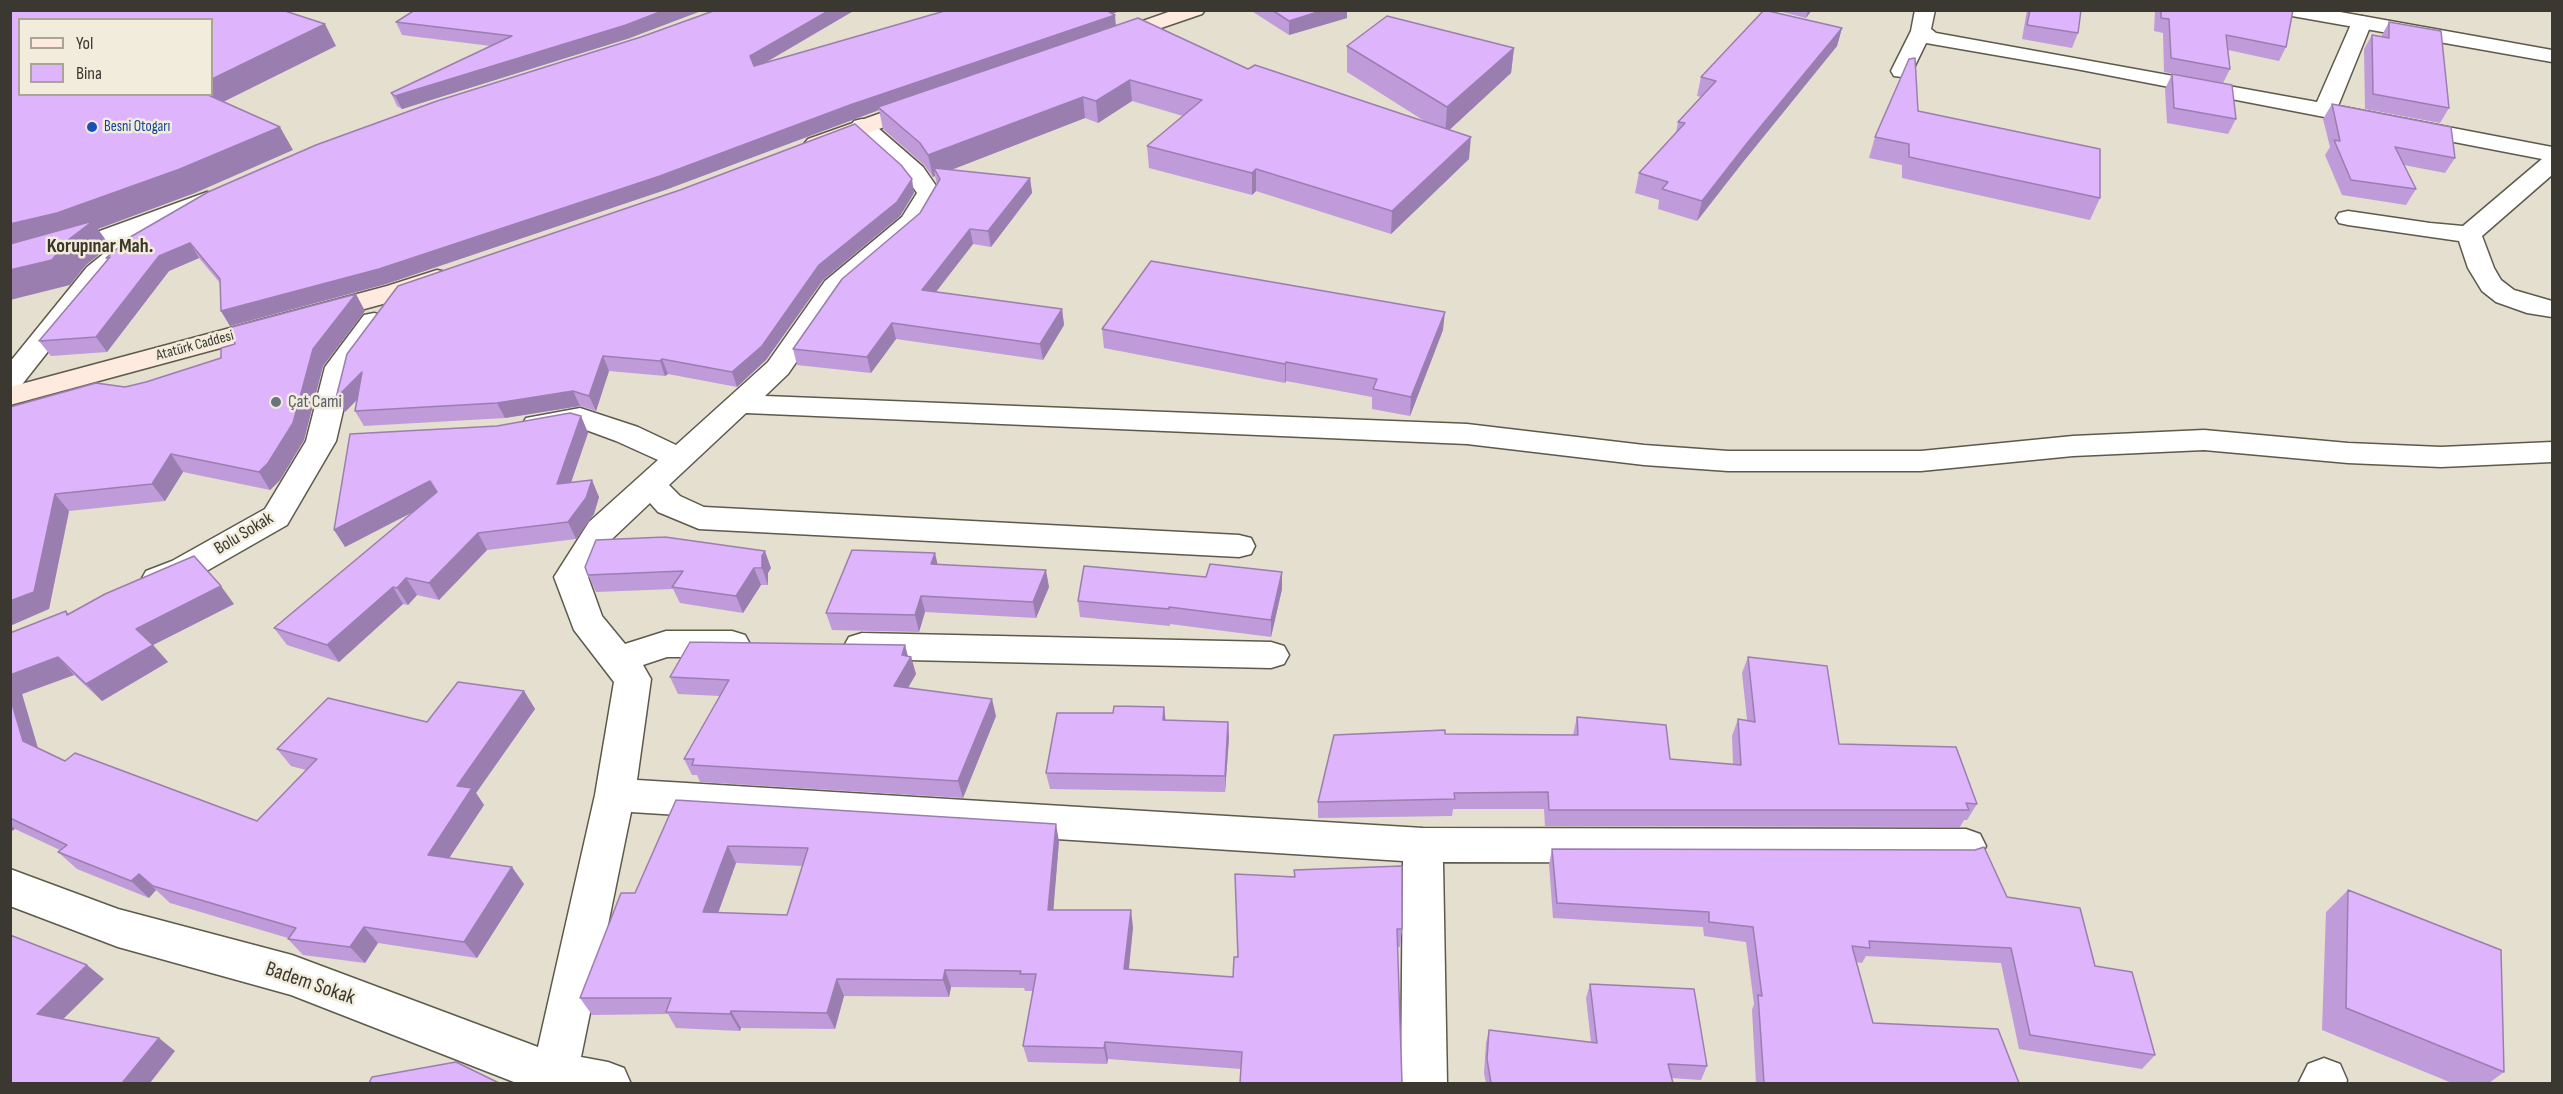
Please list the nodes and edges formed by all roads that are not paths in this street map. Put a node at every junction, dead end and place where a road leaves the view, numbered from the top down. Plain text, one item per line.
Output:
1 (1195, 10) edge
2 (2292, 10) edge
3 (1923, 21) edge
4 (2362, 22) junction
5 (1085, 48) edge
6 (2553, 56) edge
7 (1902, 71) edge
8 (940, 99) edge
9 (2325, 111) junction
10 (862, 126) junction
11 (796, 151) edge
12 (2553, 154) edge
13 (2553, 163) edge
14 (2348, 218) dead end
15 (2469, 234) junction
16 (10, 264) edge
17 (463, 269) edge
18 (396, 292) junction
19 (2553, 309) edge
20 (10, 381) edge
21 (10, 396) edge
22 (740, 404) junction
23 (505, 430) edge
24 (2553, 452) edge
25 (679, 458) junction
26 (650, 486) junction
27 (1239, 546) dead end
28 (130, 592) edge
29 (764, 644) edge
30 (835, 646) edge
31 (1271, 655) dead end
32 (617, 660) junction
33 (615, 795) junction
34 (1423, 845) junction
35 (1966, 846) dead end
36 (10, 888) edge
37 (554, 1079) edge
38 (608, 1083) edge
39 (1424, 1083) edge

1 - 5 main road
2 - 4 street
3 - 7 street
3 - 9 street
4 - 6 street
4 - 9 street
8 - 10 main road
9 - 12 street
10 - 11 main road
10 - 22 street
13 - 15 street
14 - 15 street
15 - 19 street
16 - 20 street
17 - 18 main road, Atatürk Caddesi
18 - 21 main road, Atatürk Caddesi
18 - 28 street, Bolu Sokak
22 - 24 street
22 - 25 street
23 - 25 street
25 - 26 street
26 - 27 street
26 - 32 street
29 - 32 street
30 - 31 street
32 - 33 street
33 - 34 street
33 - 37 street
34 - 35 street
34 - 39 street
36 - 37 street, Badem Sokak
37 - 38 street, Badem Sokak

